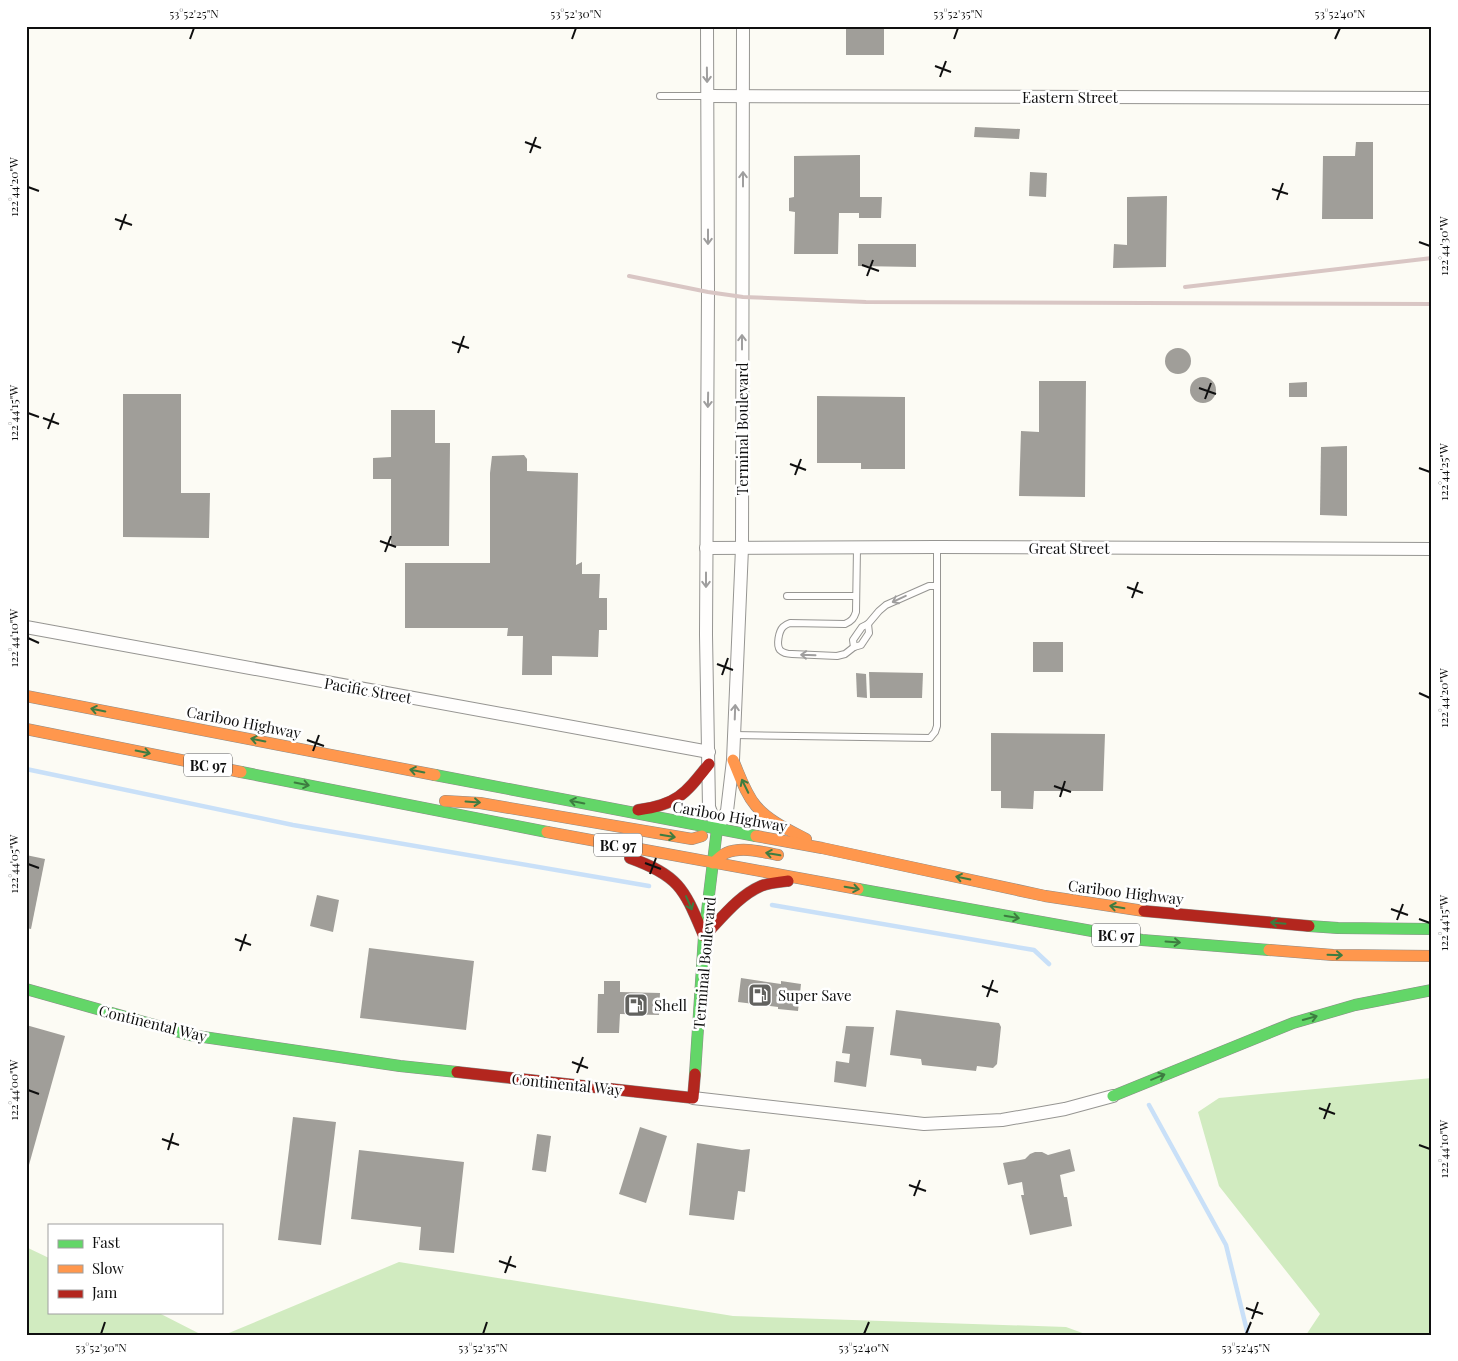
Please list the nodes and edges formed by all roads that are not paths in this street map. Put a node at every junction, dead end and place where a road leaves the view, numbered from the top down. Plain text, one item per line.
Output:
1 (707, 26) edge
2 (743, 26) edge
3 (660, 96) dead end
4 (708, 96) junction
5 (743, 96) junction
6 (1432, 98) edge
7 (937, 547) junction
8 (706, 548) junction
9 (742, 548) junction
10 (857, 548) junction
11 (1432, 549) edge
12 (937, 586) junction
13 (787, 596) dead end
14 (856, 596) junction
15 (26, 627) edge
16 (26, 696) edge
17 (54, 701) junction
18 (32, 708) dead end
19 (26, 729) edge
20 (734, 735) junction
21 (709, 758) junction
22 (733, 760) junction
23 (389, 802) junction
24 (625, 812) junction
25 (523, 827) junction
26 (717, 829) junction
27 (822, 848) junction
28 (786, 856) dead end
29 (713, 863) junction
30 (804, 880) junction
31 (941, 885) dead end
32 (1044, 896) junction
33 (1432, 929) edge
34 (704, 936) junction
35 (1432, 956) edge
36 (26, 989) edge
37 (1432, 990) edge
38 (1113, 1096) joint
39 (693, 1098) junction

1 -> 4 street, Terminal Boulevard
2 - 5 street, Terminal Boulevard
3 - 4 lane
4 - 5 street, Eastern Street
4 -> 8 street, Terminal Boulevard
5 - 6 street, Eastern Street
9 -> 5 street, Terminal Boulevard
7 - 10 street, Great Street
7 - 11 street, Great Street
7 - 12 lane
8 - 9 street, Great Street
8 -> 21 street, Terminal Boulevard
9 - 10 street, Great Street
20 -> 9 street, Terminal Boulevard
10 - 14 lane
12 -> 14 lane
12 - 20 lane
13 - 14 lane
15 - 21 street, Pacific Street
16 - 17 main road, Cariboo Highway / BC 97
17 - 18 main road
24 -> 17 main road, Cariboo Highway / BC 97
19 -> 23 main road, BC 97
20 - 22 street, Terminal Boulevard
21 - 24 main road
21 - 26 street, Terminal Boulevard
22 - 26 street, Terminal Boulevard
27 -> 22 main road
23 - 25 main road, BC 97
23 -> 26 main road
24 - 26 main road, Cariboo Highway / BC 97
25 - 29 main road, BC 97
25 -> 34 main road
26 - 27 main road, Cariboo Highway / BC 97
26 - 29 main road, Terminal Boulevard
32 -> 27 main road, Cariboo Highway / BC 97
28 -> 29 main road
29 - 30 main road, BC 97
29 - 34 main road, Terminal Boulevard
30 - 34 main road
30 -> 35 main road, BC 97
31 - 32 main road
33 -> 32 main road, Cariboo Highway / BC 97
34 - 39 main road, Terminal Boulevard
36 - 39 main road, Continental Way
38 -> 37 main road
38 - 39 street, Continental Way

